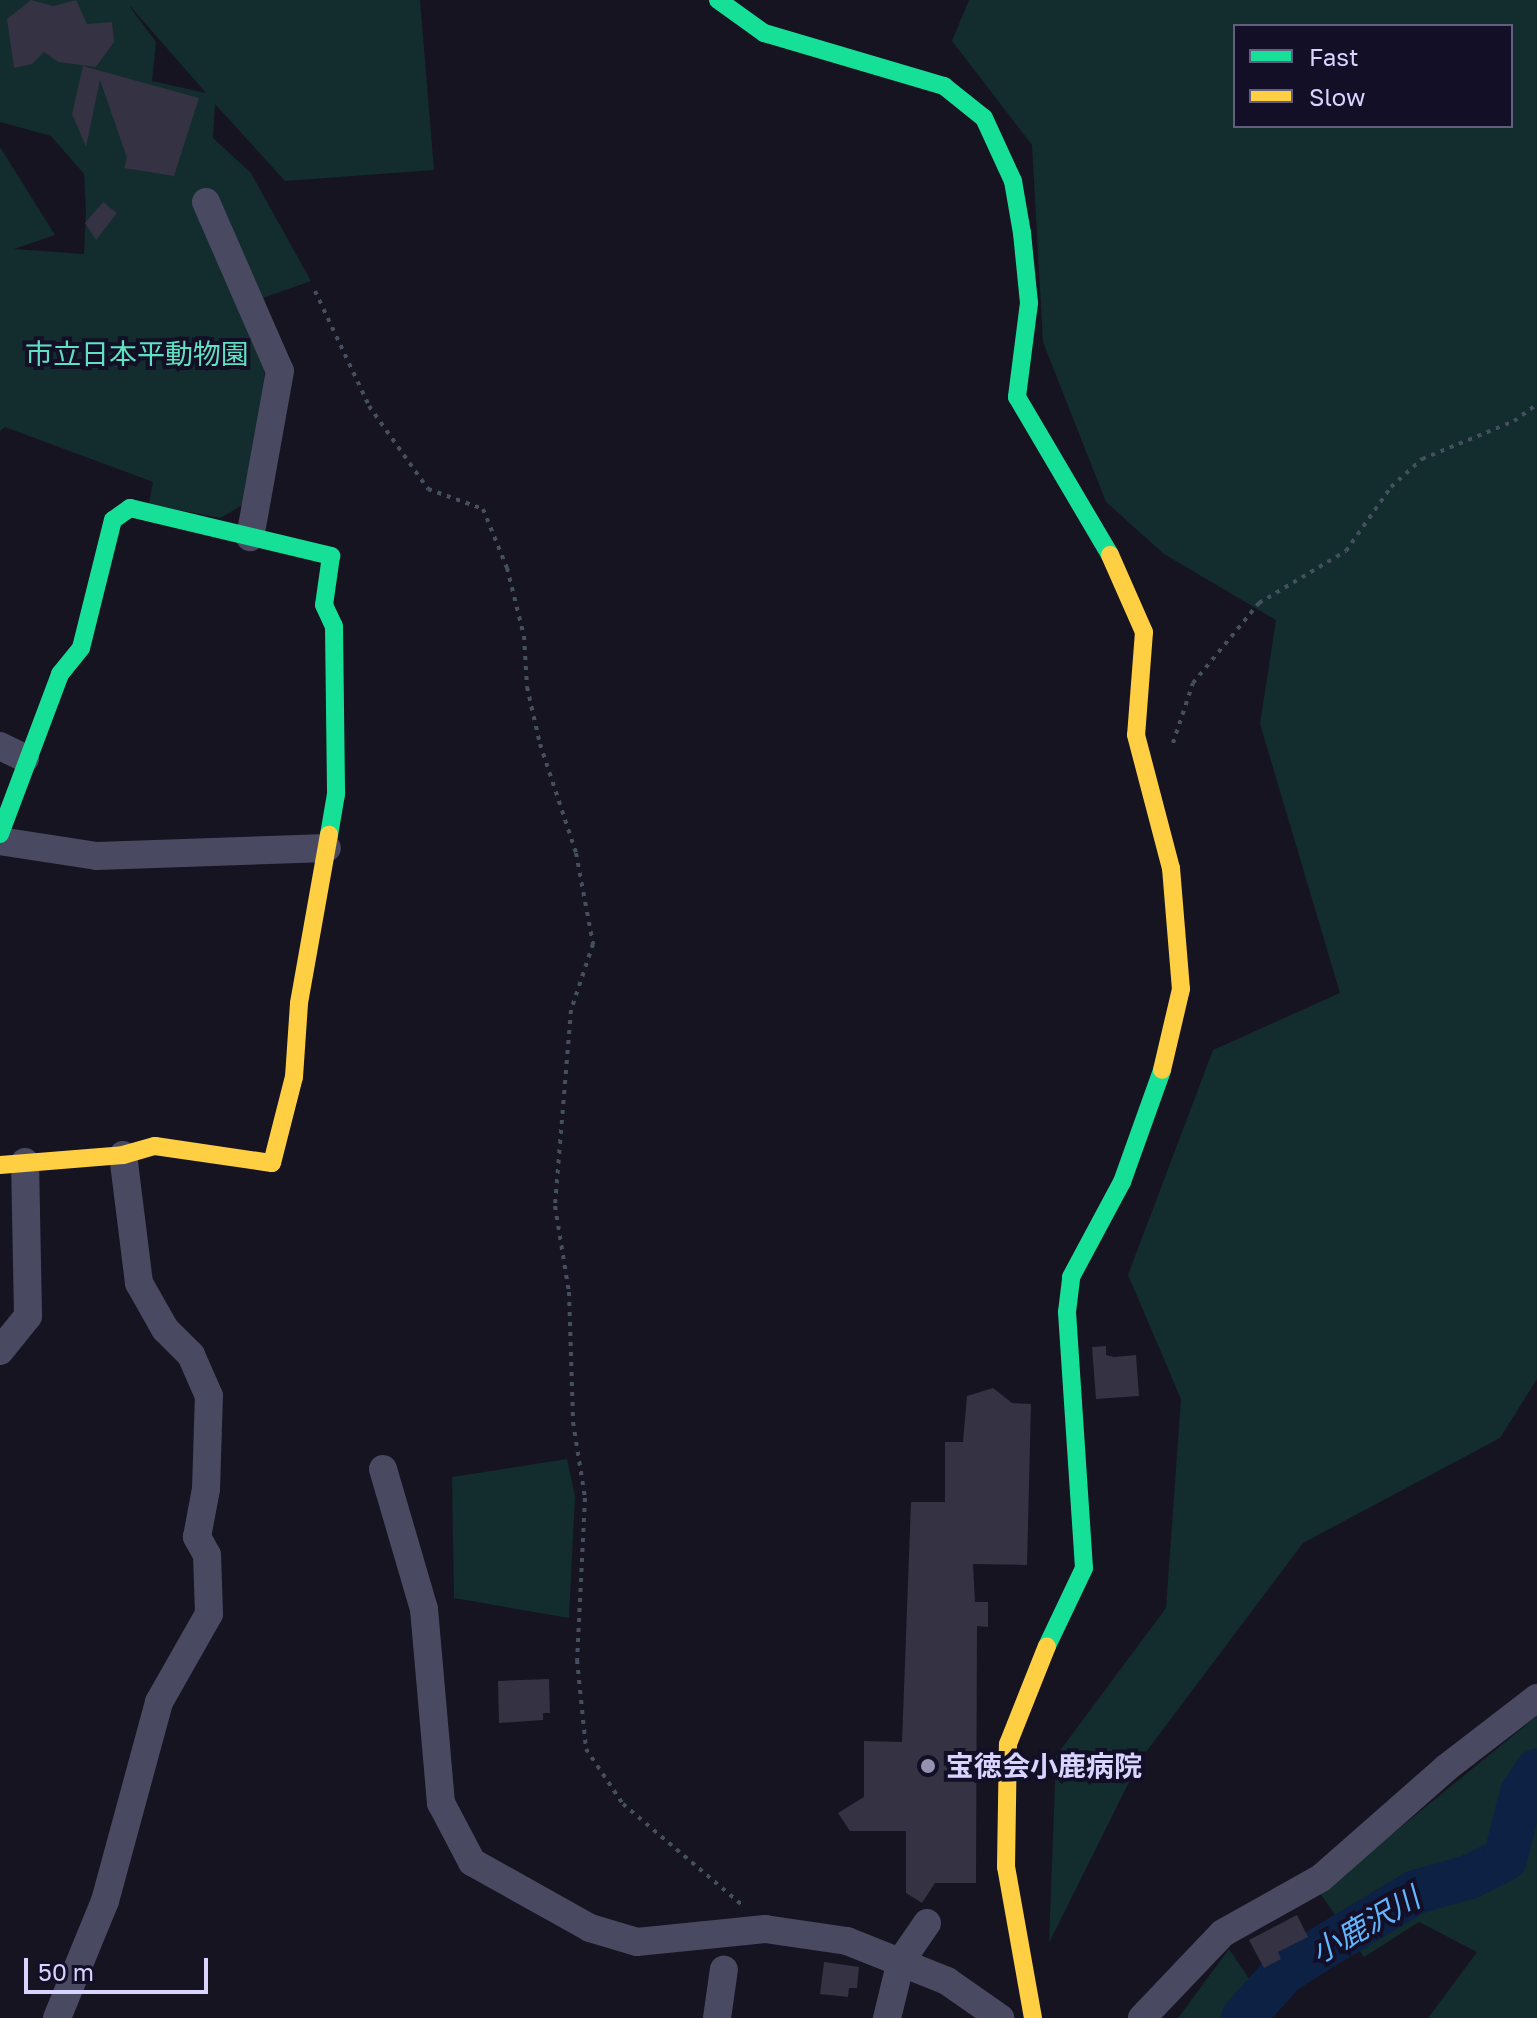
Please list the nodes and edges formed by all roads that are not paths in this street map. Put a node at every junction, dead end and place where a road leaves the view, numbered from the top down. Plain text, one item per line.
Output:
1 (718, 0) edge
2 (206, 202) dead end
3 (250, 537) junction
4 (12, 752) edge
5 (0, 834) edge
6 (0, 841) edge
7 (327, 848) junction
8 (123, 1155) junction
9 (12, 1164) edge
10 (0, 1351) edge
11 (383, 1469) dead end
12 (1537, 1698) edge
13 (927, 1923) dead end
14 (901, 1961) junction
15 (724, 1969) dead end
16 (57, 2018) edge
17 (717, 2018) edge
18 (887, 2018) edge
19 (1000, 2018) edge
20 (1033, 2018) edge
21 (1142, 2018) edge

1 - 20 street
2 - 3 street
3 - 4 street
3 - 7 street
4 - 5 street
6 - 7 street
7 - 8 street
8 - 9 street
8 - 16 street
9 - 10 street
11 - 14 street
12 - 21 street
13 - 14 street
14 - 18 street
14 - 19 street
15 - 17 street

